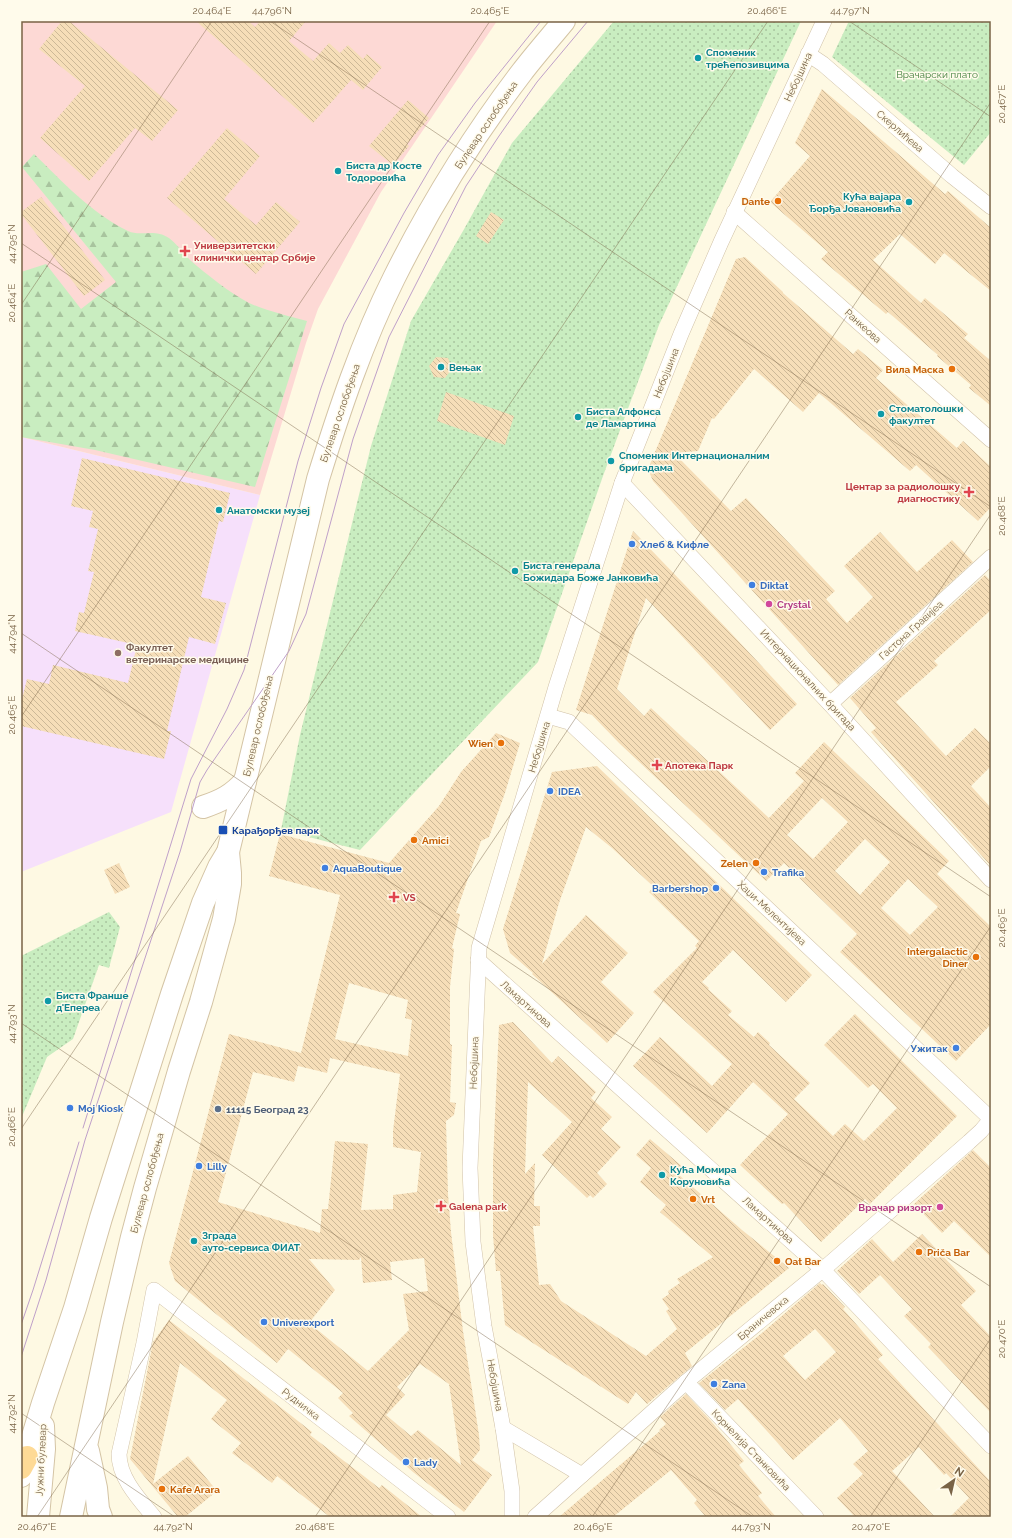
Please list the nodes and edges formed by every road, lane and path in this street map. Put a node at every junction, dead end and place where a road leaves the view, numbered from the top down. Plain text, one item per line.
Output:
1 (564, 21) edge
2 (824, 21) edge
3 (808, 54) junction
4 (991, 207) edge
5 (734, 212) junction
6 (991, 440) edge
7 (622, 484) junction
8 (991, 557) edge
9 (830, 704) junction
10 (548, 716) junction
11 (245, 781) junction
12 (229, 845) junction
13 (991, 880) edge
14 (478, 960) junction
15 (991, 1119) edge
16 (986, 1136) edge
17 (822, 1269) junction
18 (686, 1382) junction
19 (43, 1403) junction
20 (503, 1428) junction
21 (86, 1442) junction
22 (991, 1446) edge
23 (23, 1468) edge
24 (582, 1475) junction
25 (38, 1517) edge
26 (71, 1517) edge
27 (101, 1517) edge
28 (154, 1517) edge
29 (448, 1517) edge
30 (512, 1517) edge
31 (535, 1517) edge
32 (816, 1517) edge

1 - 11 main road, Булевар ослобођења
2 - 3 street, Небојшина
3 - 4 street, Скерлићева
3 - 5 street, Небојшина
5 - 6 street, Ранкеова
5 - 7 street, Небојшина
7 - 9 street, Интернационалних бригада
7 - 10 street, Небојшина
8 - 9 street, Гастона Гравијеа
9 - 13 street, Интернационалних бригада
10 - 14 street, Небојшина
10 - 15 street, Хаџи-Мелентијева
11 - 12 main road, Булевар ослобођења
11 - 12 main road
12 - 19 main road, Булевар ослобођења
12 - 21 main road, Булевар ослобођења
14 - 17 street, Ламартинова
14 - 20 street, Небојшина
15 - 16 street, Браничевска
16 - 17 street, Браничевска
17 - 18 street, Браничевска
17 - 22 street, Ламартинова
18 - 24 street, Браничевска
18 - 32 street, Корнелија Станковића
19 - 23 main road, Булевар ослобођења
19 - 25 main road, Јужни булевар
20 - 24 street
20 - 30 street, Небојшина
21 - 26 main road, Булевар ослобођења
21 - 27 main road
24 - 31 street, Браничевска
28 - 29 street, Рудничка

